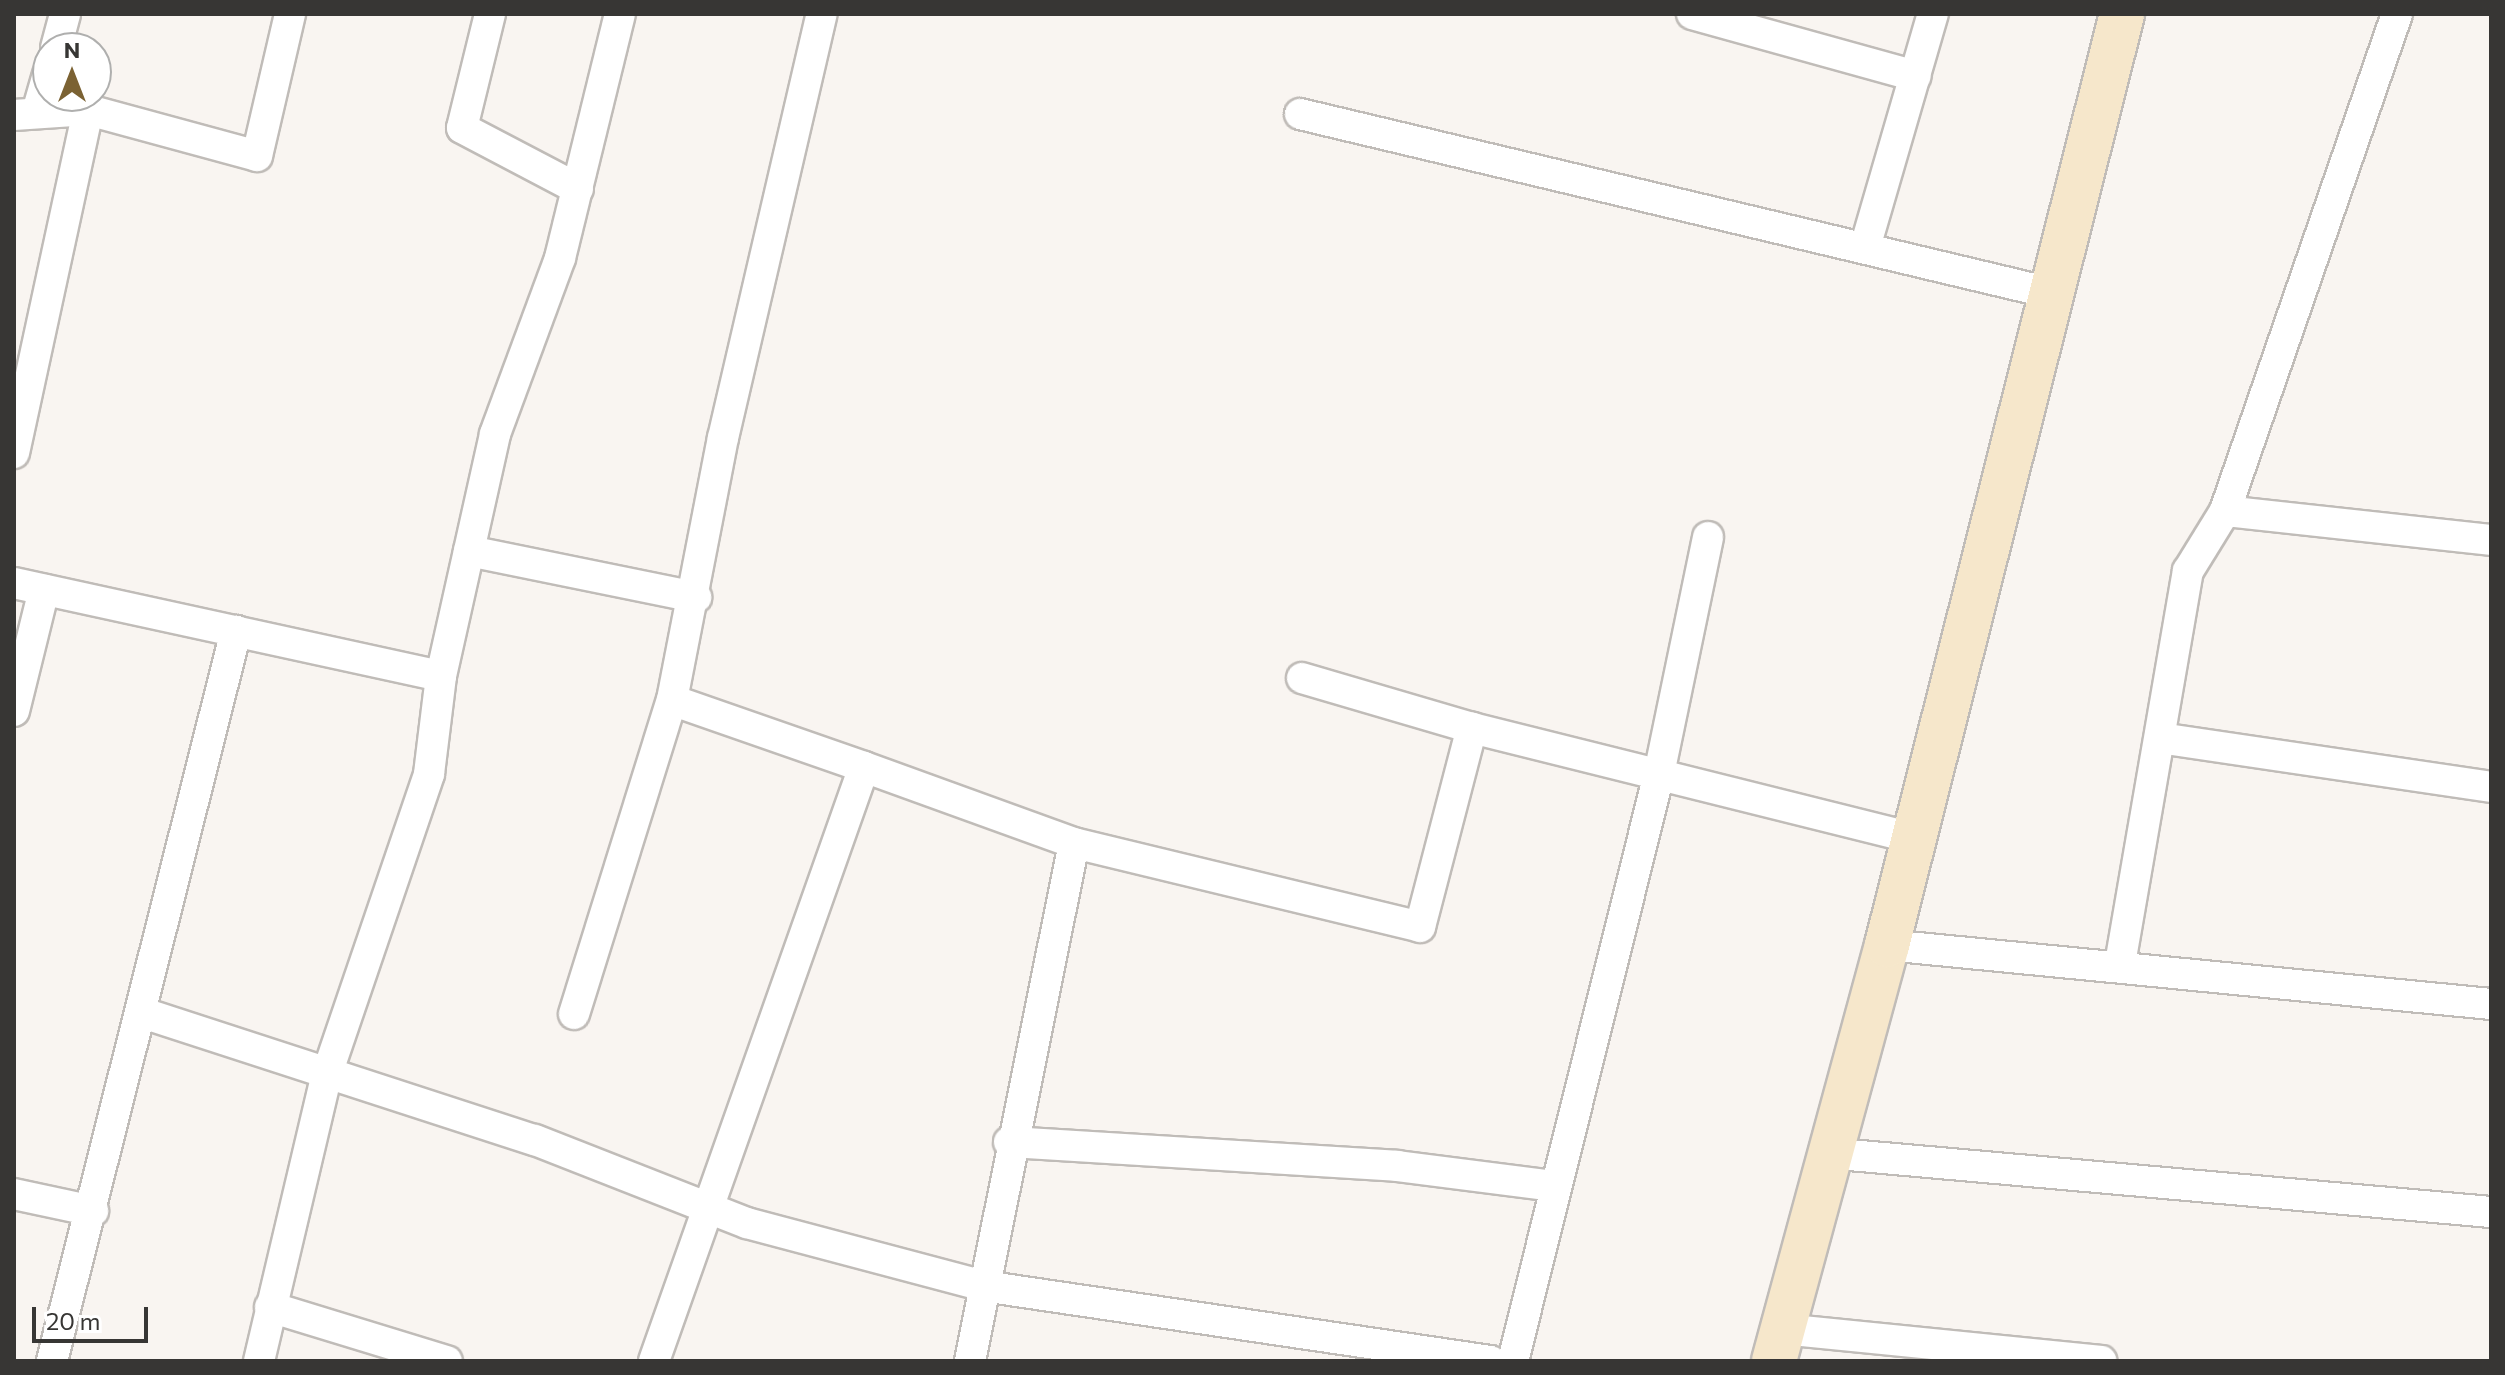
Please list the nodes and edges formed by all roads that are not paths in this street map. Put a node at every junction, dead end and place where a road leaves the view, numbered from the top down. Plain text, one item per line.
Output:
1 (290, 14) edge
2 (490, 14) edge
3 (620, 14) edge
4 (822, 14) edge
5 (1692, 14) edge
6 (1933, 14) edge
7 (2122, 14) edge
8 (2397, 14) edge
9 (1916, 76) junction
10 (88, 112) edge
11 (95, 112) edge
12 (1300, 114) dead end
13 (578, 189) junction
14 (1866, 244) junction
15 (2051, 293) junction
16 (14, 453) edge
17 (2225, 511) junction
18 (1708, 537) dead end
19 (2491, 540) edge
20 (469, 551) junction
21 (14, 583) edge
22 (44, 590) junction
23 (696, 597) junction
24 (236, 631) junction
25 (441, 676) junction
26 (1302, 678) dead end
27 (672, 700) junction
28 (14, 711) edge
29 (1472, 728) junction
30 (2160, 738) junction
31 (864, 767) junction
32 (1659, 774) junction
33 (2491, 787) edge
34 (1914, 838) junction
35 (1074, 843) junction
36 (1887, 945) junction
37 (2120, 964) junction
38 (2491, 1004) edge
39 (143, 1013) junction
40 (574, 1014) dead end
41 (327, 1074) junction
42 (1009, 1142) junction
43 (1827, 1153) junction
44 (1554, 1186) junction
45 (14, 1194) edge
46 (709, 1209) junction
47 (93, 1211) junction
48 (2491, 1212) edge
49 (983, 1286) junction
50 (270, 1307) junction
51 (1778, 1345) edge
52 (52, 1361) edge
53 (259, 1361) edge
54 (447, 1361) edge
55 (654, 1361) edge
56 (970, 1361) edge
57 (1490, 1361) edge
58 (1513, 1361) edge
59 (2101, 1361) edge

1 - 11 street
2 - 13 street
3 - 13 street
4 - 23 street
5 - 9 street
6 - 9 street
7 - 15 street
8 - 17 street
9 - 14 street
10 - 16 street
12 - 14 street
13 - 20 street
14 - 15 street
15 - 34 street
17 - 19 street
17 - 30 street
18 - 32 street
20 - 23 street
20 - 25 street
21 - 22 street
22 - 24 street
22 - 28 street
23 - 27 street
24 - 25 street
24 - 39 street
25 - 41 street
26 - 29 street
27 - 31 street
27 - 40 street
29 - 32 street
29 - 35 street
30 - 33 street
30 - 37 street
31 - 35 street
31 - 46 street
32 - 34 street
32 - 44 street
34 - 36 street
35 - 42 street
36 - 37 street
36 - 43 street
37 - 38 street
39 - 41 street
39 - 47 street
41 - 46 street
41 - 50 street
42 - 44 street
42 - 49 street
43 - 48 street
43 - 51 street
44 - 58 street
45 - 47 street
46 - 49 street
46 - 55 street
47 - 52 street
49 - 56 street
49 - 57 street
50 - 53 street
50 - 54 street
51 - 59 street

